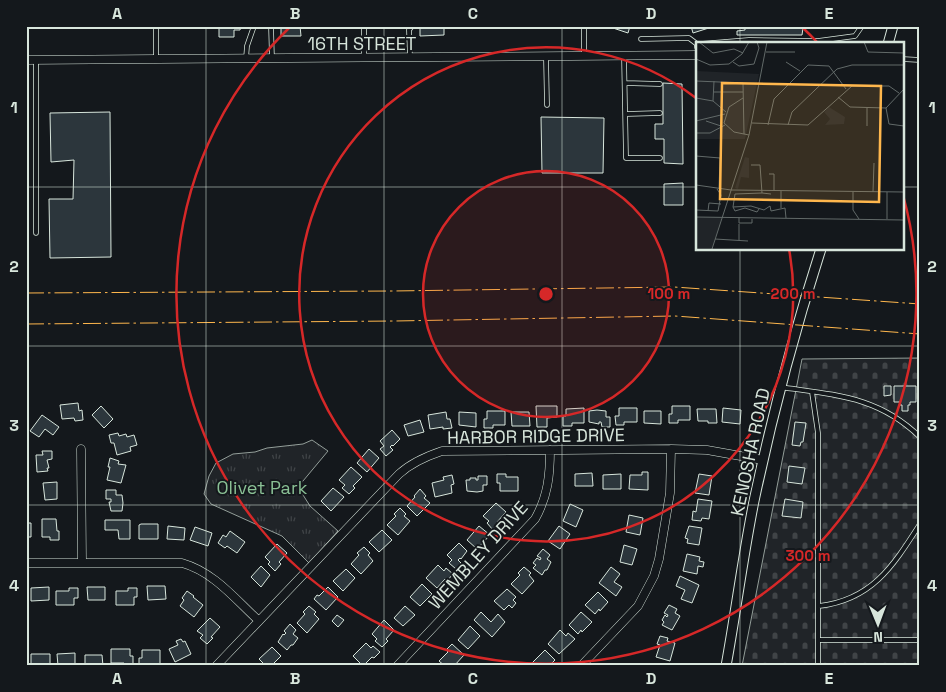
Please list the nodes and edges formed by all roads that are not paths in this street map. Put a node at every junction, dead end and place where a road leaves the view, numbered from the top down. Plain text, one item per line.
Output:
1 (156, 26) edge
2 (254, 26) edge
3 (271, 26) edge
4 (364, 26) edge
5 (412, 26) edge
6 (584, 26) edge
7 (862, 26) edge
8 (893, 26) edge
9 (641, 39) dead end
10 (724, 42) edge
11 (889, 42) edge
12 (696, 43) edge
13 (696, 55) edge
14 (584, 56) junction
15 (624, 56) junction
16 (546, 57) junction
17 (364, 58) junction
18 (410, 58) junction
19 (246, 59) junction
20 (272, 59) junction
21 (904, 59) edge
22 (26, 60) edge
23 (36, 60) junction
24 (156, 60) junction
25 (920, 60) edge
26 (625, 83) junction
27 (660, 84) dead end
28 (547, 105) dead end
29 (660, 113) dead end
30 (626, 114) junction
31 (660, 158) dead end
32 (36, 233) dead end
33 (821, 250) edge
34 (780, 387) junction
35 (812, 392) junction
36 (920, 437) edge
37 (671, 449) junction
38 (81, 450) dead end
39 (550, 450) junction
40 (764, 460) junction
41 (920, 524) edge
42 (82, 562) junction
43 (26, 563) edge
44 (819, 606) junction
45 (259, 621) junction
46 (819, 640) junction
47 (920, 640) edge
48 (216, 666) edge
49 (397, 666) edge
50 (581, 666) edge
51 (726, 666) edge
52 (818, 666) edge

1 - 24 lane
2 - 19 lane
3 - 20 lane
4 - 17 lane
5 - 18 lane
6 - 14 lane
7 - 10 lane
8 - 11 street
9 - 12 lane
13 - 15 street, 16TH STREET
14 - 15 street, 16TH STREET
14 - 16 street, 16TH STREET
15 - 26 lane
16 - 18 street, 16TH STREET
16 - 28 lane
17 - 18 street, 16TH STREET
17 - 20 street, 16TH STREET
19 - 20 street, 16TH STREET
19 - 24 street, 16TH STREET
21 - 25 lane
22 - 23 street, 16TH STREET
23 - 24 street, 16TH STREET
23 - 32 lane
26 - 27 lane
26 - 30 lane
29 - 30 lane
30 - 31 lane
33 - 34 street, KENOSHA ROAD
34 - 35 lane
34 - 40 street, KENOSHA ROAD
35 - 36 lane
35 - 44 lane
37 - 39 street, HARBOR RIDGE DRIVE
37 - 40 street, HARBOR RIDGE DRIVE
37 - 50 street
38 - 42 street
39 - 45 street, HARBOR RIDGE DRIVE
39 - 49 street, WEMBLEY DRIVE
40 - 51 street, KENOSHA ROAD
41 - 44 lane
42 - 43 street
42 - 45 street
44 - 46 lane
45 - 48 street, HARBOR RIDGE DRIVE
46 - 47 lane
46 - 52 lane

